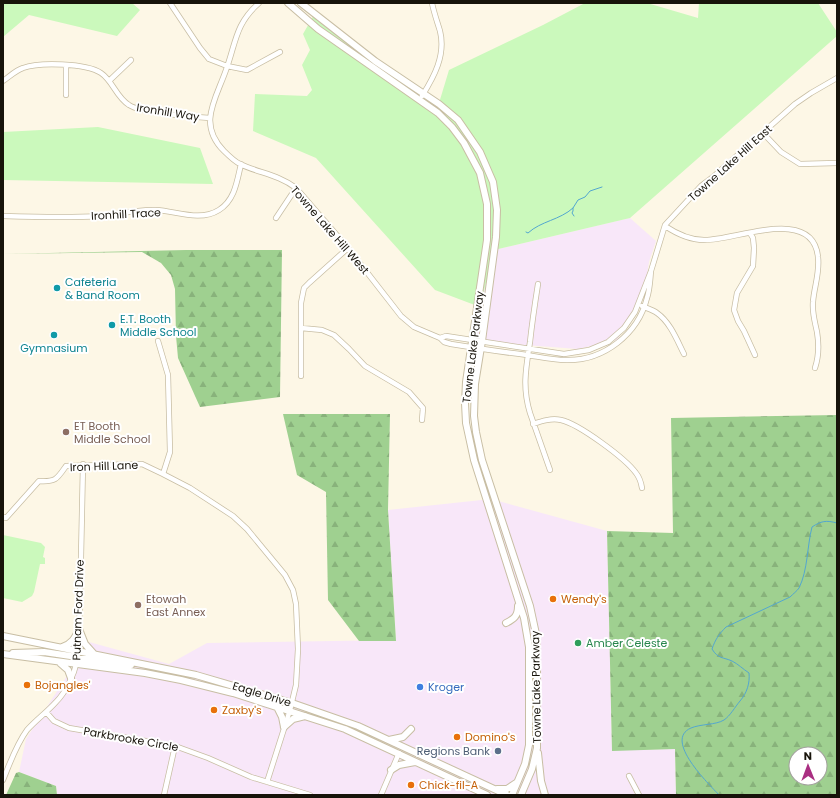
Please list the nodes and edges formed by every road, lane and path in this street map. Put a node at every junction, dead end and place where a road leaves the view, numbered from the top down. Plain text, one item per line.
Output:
1 (170, 3) edge
2 (259, 3) edge
3 (288, 3) edge
4 (301, 3) edge
5 (432, 3) edge
6 (280, 52) dead end
7 (130, 60) dead end
8 (66, 65) junction
9 (227, 66) junction
10 (837, 78) edge
11 (108, 81) junction
12 (3, 82) edge
13 (66, 95) dead end
14 (422, 96) junction
15 (210, 118) junction
16 (763, 133) junction
17 (837, 163) edge
18 (241, 164) junction
19 (296, 188) junction
20 (3, 216) edge
21 (276, 218) dead end
22 (665, 226) junction
23 (750, 233) junction
24 (348, 248) junction
25 (651, 271) junction
26 (538, 284) dead end
27 (638, 305) junction
28 (644, 307) junction
29 (301, 328) junction
30 (440, 338) junction
31 (472, 340) junction
32 (158, 341) dead end
33 (482, 341) junction
34 (471, 347) junction
35 (481, 348) junction
36 (529, 348) junction
37 (684, 354) dead end
38 (527, 355) junction
39 (755, 355) dead end
40 (815, 368) dead end
41 (300, 376) dead end
42 (422, 420) dead end
43 (534, 424) junction
44 (83, 464) junction
45 (550, 470) dead end
46 (163, 474) junction
47 (642, 488) dead end
48 (3, 517) edge
49 (518, 598) junction
50 (506, 623) dead end
51 (79, 629) junction
52 (3, 636) edge
53 (60, 647) junction
54 (3, 654) edge
55 (95, 655) junction
56 (77, 658) junction
57 (57, 662) junction
58 (145, 665) junction
59 (71, 678) junction
60 (292, 703) junction
61 (277, 707) junction
62 (290, 710) junction
63 (46, 712) junction
64 (306, 716) junction
65 (284, 727) junction
66 (411, 729) dead end
67 (389, 740) junction
68 (175, 746) junction
69 (537, 748) junction
70 (399, 753) junction
71 (417, 762) junction
72 (392, 770) junction
73 (629, 776) dead end
74 (3, 780) edge
75 (518, 780) junction
76 (267, 782) junction
77 (491, 788) junction
78 (164, 795) edge
79 (310, 795) edge
80 (381, 795) edge
81 (487, 795) edge
82 (507, 795) edge
83 (512, 795) edge
84 (521, 795) edge
85 (545, 795) edge
86 (638, 795) edge

1 - 9 street
2 - 9 street, Towne Lake Hill West
3 - 14 main road, Towne Lake Parkway
4 - 14 main road, Towne Lake Parkway
5 - 14 street
6 - 9 street
7 - 11 street
8 - 11 street, Ironhill Way
8 - 12 street, Ironhill Way
8 - 13 street
9 - 15 street, Towne Lake Hill West
10 - 16 street, Towne Lake Hill East
11 - 15 street, Ironhill Way
14 - 31 main road, Towne Lake Parkway
14 - 33 main road, Towne Lake Parkway
15 - 18 street, Towne Lake Hill West
16 - 17 street
16 - 22 street, Towne Lake Hill East
18 - 19 street, Towne Lake Hill West
18 - 20 street, Ironhill Trace
19 - 21 street
19 - 24 street, Towne Lake Hill West
22 - 23 street
22 - 25 street, Towne Lake Hill East
23 - 39 street
23 - 40 street
24 - 29 street
24 - 30 street, Towne Lake Hill West
25 - 27 street, Towne Lake Hill East
25 - 28 street, Towne Lake Hill East
26 - 36 street
27 - 28 street
27 - 36 street, Towne Lake Hill East
28 - 37 street
28 - 38 street, Towne Lake Hill East
29 - 41 street
29 - 42 street
30 - 31 street, Towne Lake Hill West
30 - 34 street, Towne Lake Hill West
31 - 33 street, Towne Lake Hill West
31 - 34 main road, Towne Lake Parkway
32 - 46 street
33 - 35 main road, Towne Lake Parkway
33 - 36 street, Towne Lake Hill East
34 - 35 street, Towne Lake Hill East
34 - 49 main road, Towne Lake Parkway
35 - 38 street, Towne Lake Hill East
35 - 69 main road, Towne Lake Parkway
36 - 38 street
38 - 43 street
43 - 45 street
43 - 47 street
44 - 46 street, Iron Hill Lane
44 - 48 street, Iron Hill Lane
44 - 51 street, Putnam Ford Drive
46 - 60 street, Iron Hill Lane
49 - 50 main road
49 - 75 main road, Towne Lake Parkway
51 - 53 main road
51 - 55 main road
51 - 56 street, Putnam Ford Drive
52 - 53 main road, Eagle Drive
53 - 56 main road, Eagle Drive
54 - 56 main road
54 - 57 main road, Eagle Drive
55 - 56 main road, Eagle Drive
55 - 58 main road, Eagle Drive
56 - 57 main road, Eagle Drive
56 - 58 main road
56 - 59 street, Putnam Ford Drive
56 - 61 main road, Eagle Drive
57 - 59 main road
58 - 60 main road, Eagle Drive
59 - 63 street, Putnam Ford Drive
60 - 62 street, Iron Hill Lane
60 - 67 main road, Eagle Drive
61 - 62 main road, Eagle Drive
61 - 65 main road
62 - 64 main road, Eagle Drive
62 - 65 street, Iron Hill Lane
63 - 68 street, Parkbrooke Circle
63 - 74 street, Putnam Ford Drive
64 - 65 main road
64 - 70 main road, Eagle Drive
65 - 76 street, Iron Hill Lane
66 - 67 main road
67 - 77 main road, Eagle Drive
68 - 76 street, Parkbrooke Circle
68 - 78 street
69 - 84 main road, Towne Lake Parkway
69 - 85 main road
70 - 71 main road, Eagle Drive
70 - 72 street
71 - 72 main road
71 - 81 main road, Eagle Drive
72 - 80 street
73 - 86 street
75 - 77 main road
75 - 83 main road, Towne Lake Parkway
76 - 79 street, Parkbrooke Circle
77 - 82 main road, Eagle Drive

